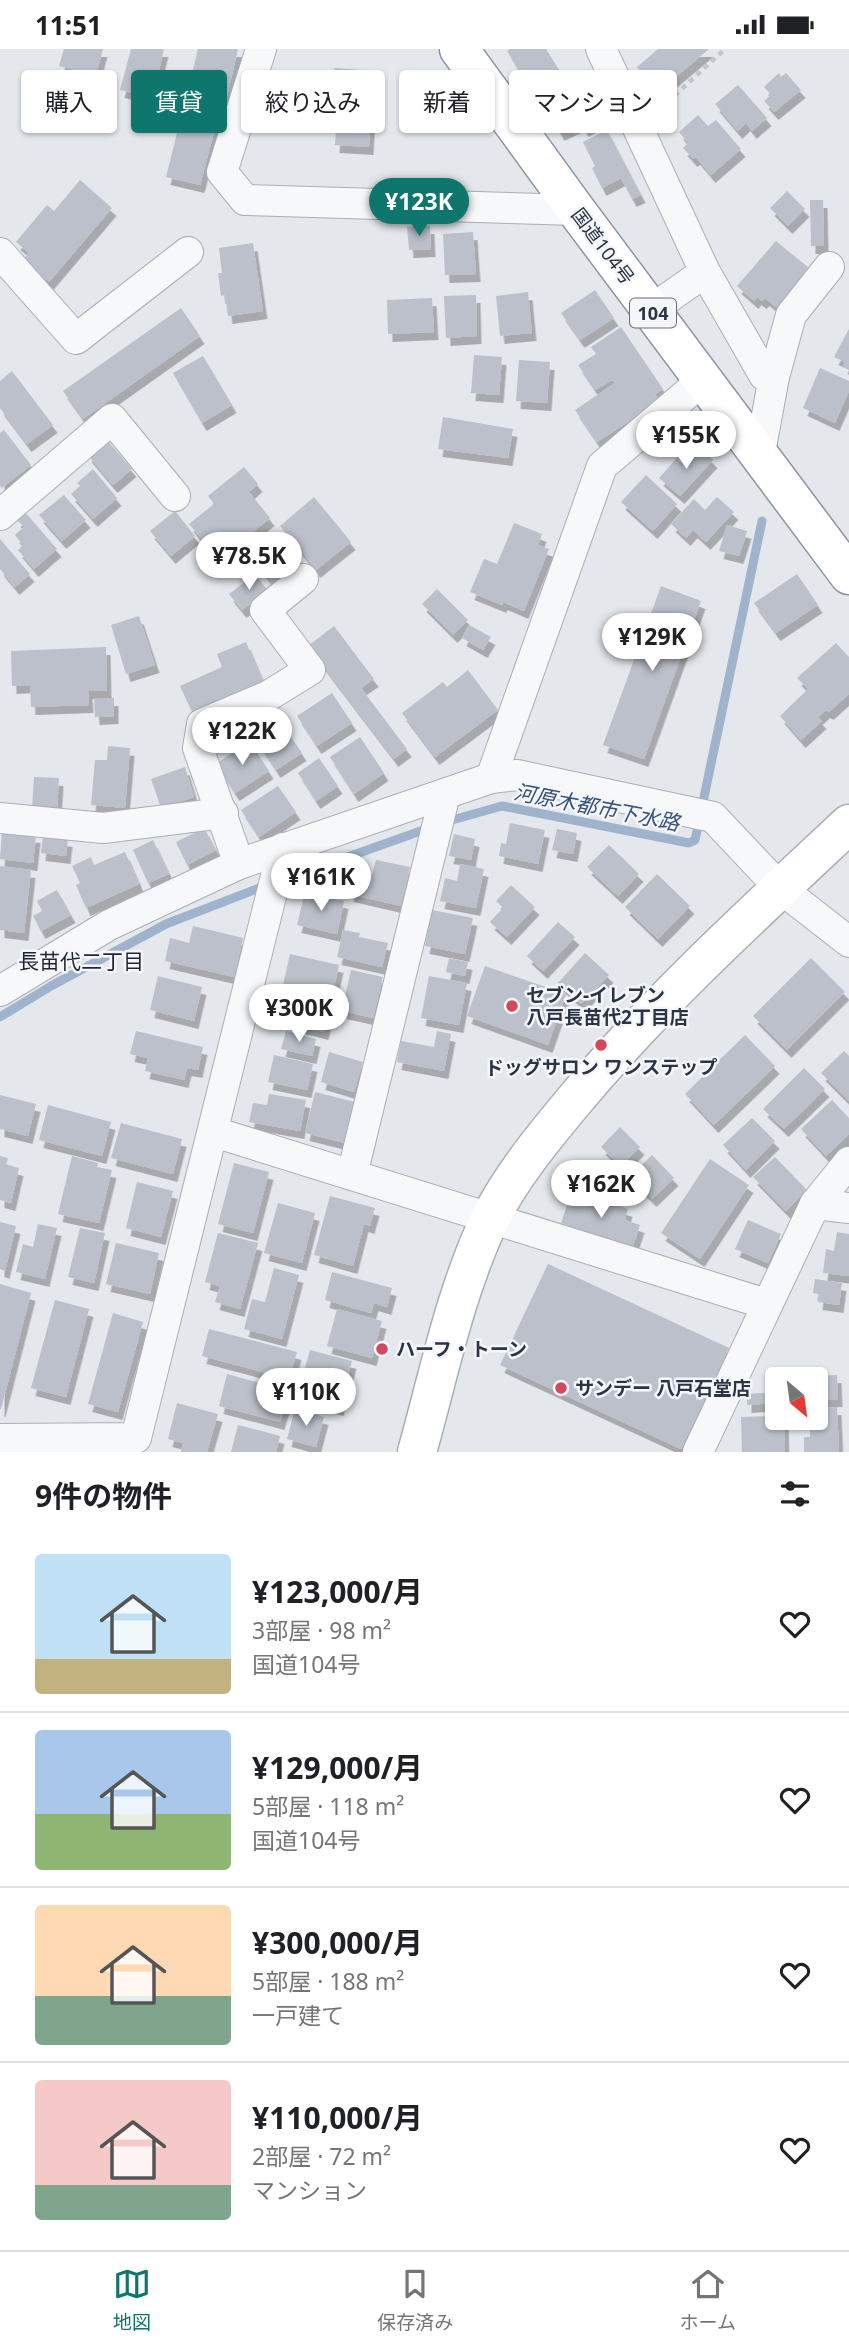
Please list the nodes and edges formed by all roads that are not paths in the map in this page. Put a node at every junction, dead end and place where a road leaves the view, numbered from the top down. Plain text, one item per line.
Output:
1 (261, 49) edge
2 (459, 49) edge
3 (601, 49) edge
4 (576, 211) junction
5 (188, 252) dead end
6 (0, 253) edge
7 (829, 267) dead end
8 (705, 272) junction
9 (651, 310) junction
10 (774, 377) junction
11 (703, 380) junction
12 (759, 458) junction
13 (175, 496) dead end
14 (0, 515) edge
15 (849, 575) edge
16 (303, 579) dead end
17 (491, 778) junction
18 (445, 794) junction
19 (223, 813) junction
20 (0, 818) edge
21 (849, 824) edge
22 (283, 848) junction
23 (239, 864) junction
24 (780, 888) junction
25 (849, 942) edge
26 (0, 991) edge
27 (214, 1132) junction
28 (849, 1162) edge
29 (352, 1175) junction
30 (815, 1204) junction
31 (849, 1209) edge
32 (491, 1218) junction
33 (766, 1304) junction
34 (0, 1439) edge
35 (417, 1452) edge
36 (698, 1452) edge

1 - 4 street
2 - 4 main road, 国道104号 / 104
3 - 8 street
4 - 9 main road, 国道104号 / 104
5 - 6 street
7 - 10 street
8 - 9 street
8 - 10 street
9 - 11 main road, 国道104号 / 104
10 - 12 street
11 - 12 main road, 国道104号 / 104
11 - 17 street
12 - 15 main road, 国道104号 / 104
13 - 14 street
16 - 19 street
17 - 18 street
17 - 24 street
18 - 22 street
18 - 29 street
19 - 20 street
19 - 23 street
21 - 24 main road
22 - 23 street
22 - 27 street
23 - 26 street
24 - 25 street
24 - 32 main road
27 - 29 street
27 - 34 street
28 - 30 street
29 - 32 street
30 - 31 street
30 - 33 street
32 - 33 street
32 - 35 main road
33 - 36 street

